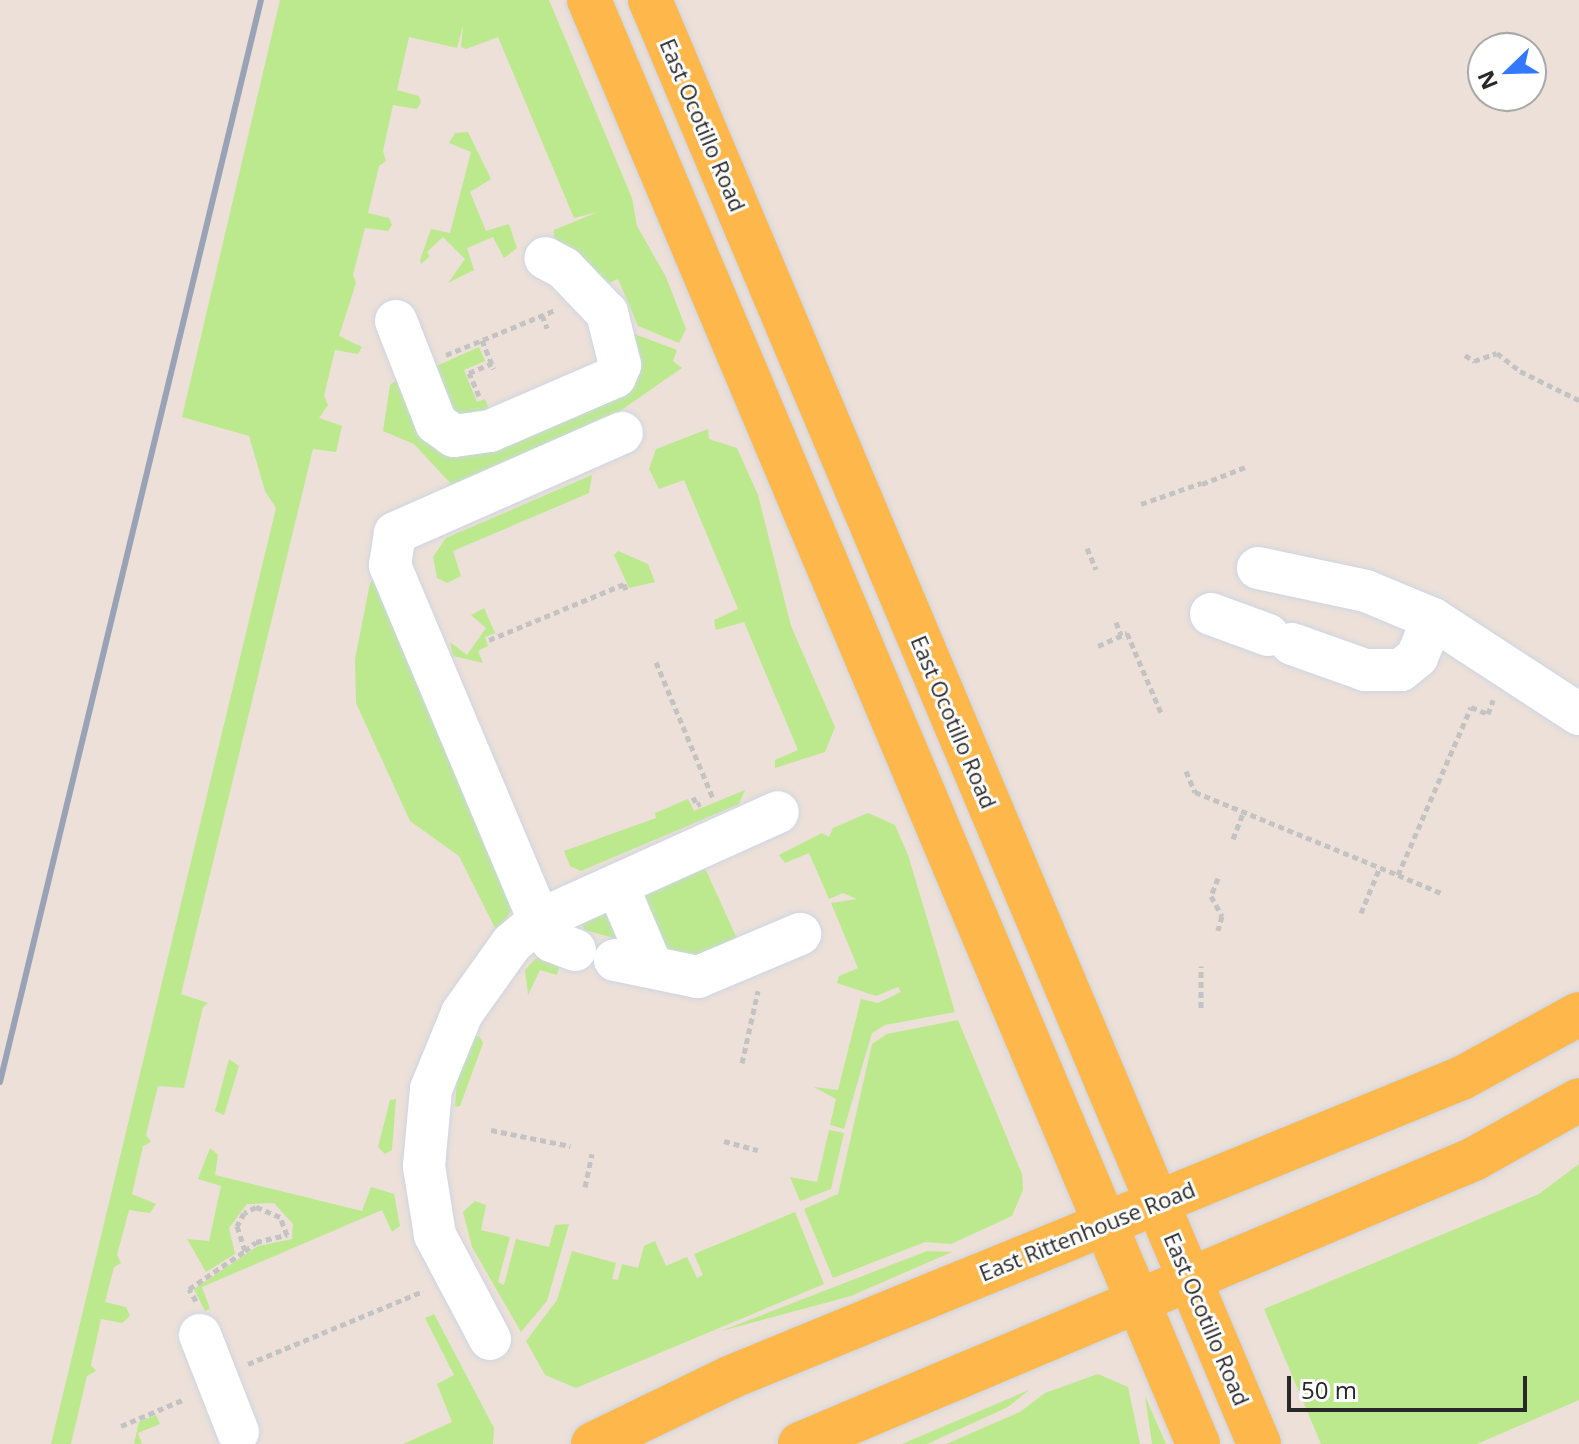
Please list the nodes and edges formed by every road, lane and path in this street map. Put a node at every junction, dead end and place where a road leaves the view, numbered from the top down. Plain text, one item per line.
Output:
1 (589, 0) edge
2 (650, 0) edge
3 (545, 258) dead end
4 (566, 305) dead end
5 (542, 315) junction
6 (396, 321) dead end
7 (547, 328) dead end
8 (482, 340) junction
9 (1465, 355) dead end
10 (433, 361) dead end
11 (483, 395) dead end
12 (1579, 400) edge
13 (622, 433) dead end
14 (1248, 466) dead end
15 (1141, 504) dead end
16 (1087, 548) dead end
17 (1258, 568) dead end
18 (1096, 569) dead end
19 (626, 590) dead end
20 (1211, 614) dead end
21 (1433, 619) junction
22 (1116, 622) dead end
23 (1121, 635) junction
24 (489, 640) dead end
25 (1098, 646) dead end
26 (864, 654) junction
27 (656, 662) dead end
28 (929, 666) junction
29 (1497, 691) dead end
30 (1491, 706) junction
31 (1501, 711) dead end
32 (1579, 714) edge
33 (1162, 715) dead end
34 (1186, 771) dead end
35 (713, 798) dead end
36 (1244, 811) junction
37 (778, 812) dead end
38 (1233, 839) dead end
39 (1380, 867) junction
40 (1398, 875) junction
41 (1218, 878) dead end
42 (617, 885) junction
43 (1441, 893) dead end
44 (1361, 913) dead end
45 (539, 920) junction
46 (1218, 930) dead end
47 (800, 934) dead end
48 (575, 950) dead end
49 (1201, 966) dead end
50 (755, 978) dead end
51 (1201, 1008) dead end
52 (1579, 1014) edge
53 (742, 1063) dead end
54 (1579, 1100) edge
55 (491, 1130) dead end
56 (724, 1141) dead end
57 (570, 1146) dead end
58 (758, 1150) dead end
59 (592, 1154) dead end
60 (585, 1187) dead end
61 (1159, 1204) junction
62 (1101, 1223) junction
63 (245, 1251) junction
64 (1190, 1278) junction
65 (428, 1289) dead end
66 (1136, 1300) junction
67 (200, 1321) joint
68 (490, 1339) dead end
69 (233, 1371) dead end
70 (199, 1394) dead end
71 (121, 1426) dead end
72 (238, 1432) dead end
73 (593, 1444) edge
74 (800, 1444) edge
75 (1198, 1444) edge
76 (1259, 1444) edge

1 - 26 main road
2 - 28 main road, East Ocotillo Road
3 - 6 lane
4 - 5 path
5 - 7 path
5 - 8 path
8 - 10 path
8 - 11 path
9 - 12 path
13 - 45 lane
14 - 15 path
16 - 18 path
17 - 21 lane
19 - 24 path
20 - 21 lane
21 - 32 lane
22 - 23 path
23 - 25 path
23 - 33 path
26 - 28 main road
26 - 62 main road
27 - 35 path
28 - 61 main road, East Ocotillo Road
29 - 30 path
30 - 31 path
30 - 40 path
34 - 36 path
36 - 38 path
36 - 39 path
37 - 42 lane
39 - 40 path
39 - 44 path
40 - 43 path
41 - 46 path
42 - 45 lane
42 - 47 lane
45 - 48 lane
45 - 68 lane
49 - 51 path
50 - 53 path
52 - 61 main road, East Rittenhouse Road
54 - 64 main road
55 - 57 path
56 - 58 path
59 - 60 path
61 - 62 main road, East Rittenhouse Road
61 - 64 main road, East Ocotillo Road
62 - 66 main road
62 - 73 main road, East Rittenhouse Road
63 - 63 path
63 - 67 path
64 - 66 main road
64 - 76 main road, East Ocotillo Road
65 - 69 path
66 - 74 main road
66 - 75 main road
67 - 72 lane
70 - 71 path

